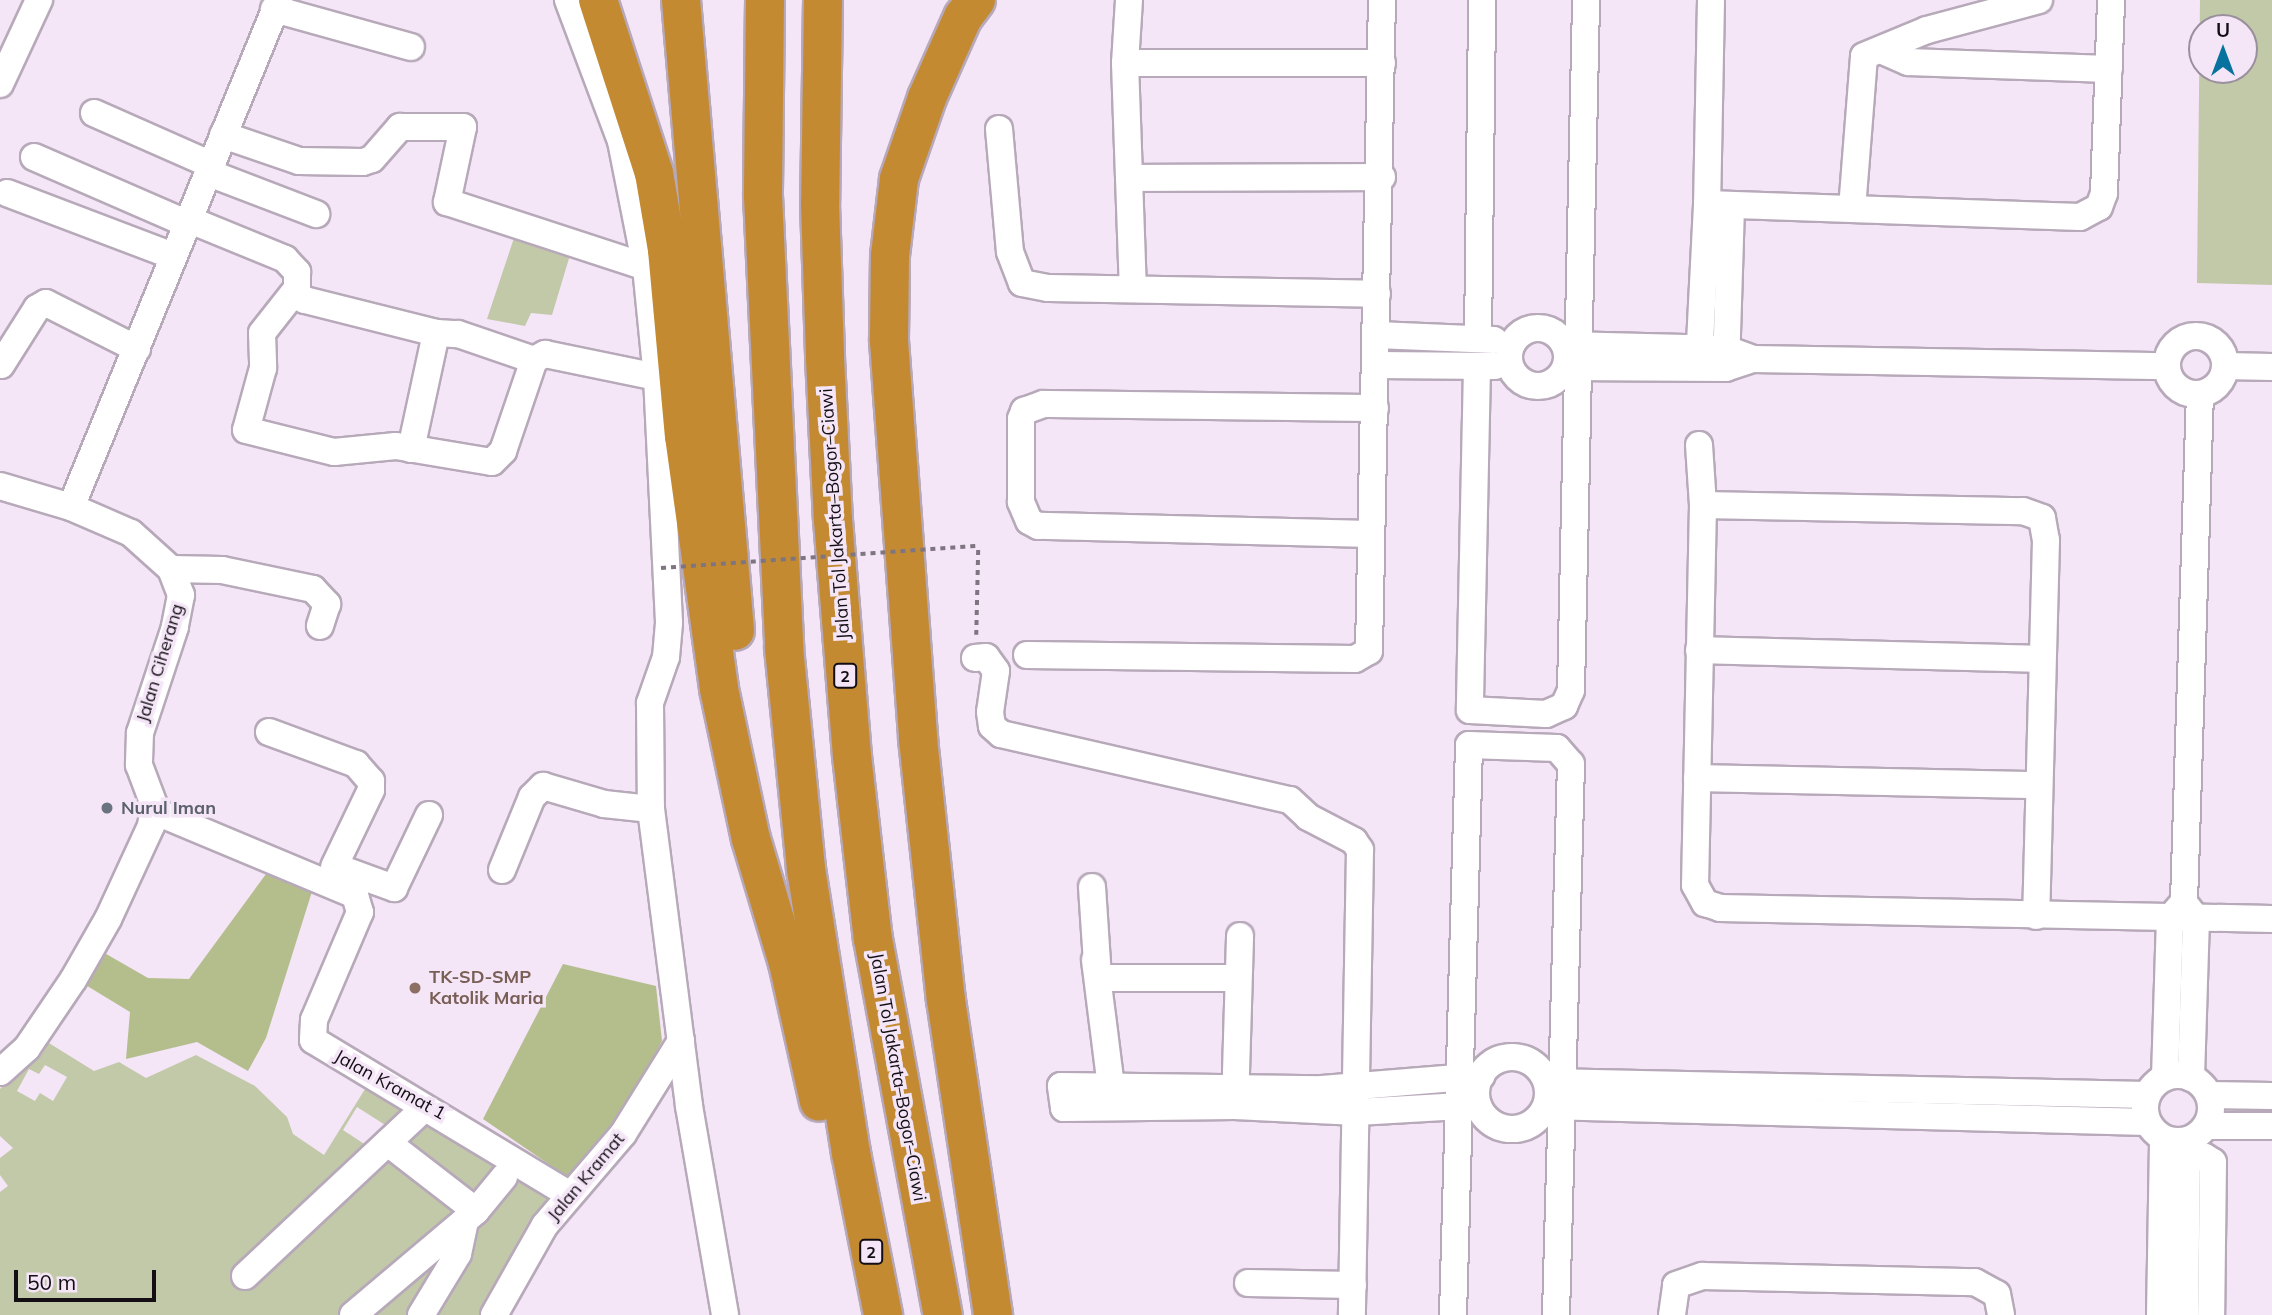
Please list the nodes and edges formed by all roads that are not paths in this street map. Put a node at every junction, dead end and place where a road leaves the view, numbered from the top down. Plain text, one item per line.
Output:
1 (39, 0) edge
2 (568, 0) edge
3 (681, 0) edge
4 (765, 0) edge
5 (1129, 0) edge
6 (1382, 0) edge
7 (1482, 0) edge
8 (1586, 0) edge
9 (1712, 0) edge
10 (2039, 0) edge
11 (2111, 0) edge
12 (277, 4) edge
13 (970, 9) edge
14 (825, 10) edge
15 (603, 13) edge
16 (411, 47) dead end
17 (1881, 50) junction
18 (1125, 63) junction
19 (1382, 63) junction
20 (2109, 69) junction
21 (1, 80) edge
22 (94, 113) dead end
23 (999, 129) dead end
24 (223, 135) junction
25 (34, 157) dead end
26 (211, 169) junction
27 (1381, 177) junction
28 (1129, 178) junction
29 (7, 193) dead end
30 (1719, 205) junction
31 (1852, 209) junction
32 (316, 214) dead end
33 (189, 222) junction
34 (173, 256) junction
35 (646, 267) junction
36 (1133, 288) junction
37 (295, 290) junction
38 (1377, 294) junction
39 (436, 333) junction
40 (1377, 335) junction
41 (1478, 339) junction
42 (137, 349) junction
43 (1512, 354) junction
44 (1572, 356) junction
45 (1699, 358) junction
46 (1726, 358) junction
47 (534, 360) junction
48 (1, 365) edge
49 (1377, 365) junction
50 (2167, 366) junction
51 (2225, 366) junction
52 (1477, 367) junction
53 (2272, 367) edge
54 (657, 377) junction
55 (2200, 394) junction
56 (1375, 408) junction
57 (1699, 445) dead end
58 (411, 449) junction
59 (0, 486) edge
60 (1703, 505) junction
61 (71, 508) junction
62 (1371, 534) junction
63 (171, 569) junction
64 (320, 626) dead end
65 (1699, 650) junction
66 (1027, 656) dead end
67 (975, 658) road end
68 (2042, 659) junction
69 (269, 733) dead end
70 (1697, 778) junction
71 (2039, 785) junction
72 (651, 810) junction
73 (154, 811) junction
74 (429, 814) dead end
75 (751, 839) junction
76 (228, 841) junction
77 (334, 867) junction
78 (502, 870) dead end
79 (1088, 887) dead end
80 (2183, 913) junction
81 (2036, 916) junction
82 (2272, 919) edge
83 (1240, 936) dead end
84 (1098, 978) junction
85 (1238, 978) junction
86 (681, 1041) junction
87 (0, 1072) edge
88 (1470, 1076) junction
89 (2178, 1086) junction
90 (1555, 1094) junction
91 (2272, 1096) edge
92 (1235, 1097) junction
93 (1357, 1100) junction
94 (1468, 1104) junction
95 (416, 1116) dead end
96 (2272, 1126) edge
97 (2178, 1137) junction
98 (388, 1143) junction
99 (504, 1177) dead end
100 (858, 1190) junction
101 (570, 1195) junction
102 (470, 1216) junction
103 (244, 1276) dead end
104 (1248, 1283) dead end
105 (1353, 1285) junction
106 (354, 1315) edge
107 (421, 1315) edge
108 (494, 1315) edge
109 (725, 1315) edge
110 (883, 1315) edge
111 (943, 1315) edge
112 (993, 1315) edge
113 (1352, 1315) edge
114 (1452, 1315) edge
115 (1556, 1315) edge
116 (1672, 1315) edge
117 (2001, 1315) edge
118 (2160, 1315) edge
119 (2185, 1315) edge
120 (2211, 1315) edge

1 - 21 street
2 - 35 street
3 - 75 highway
4 - 100 highway, 2
5 - 18 street
6 - 19 street
7 - 41 street
8 - 44 street
9 - 30 street
10 - 17 street
11 - 20 street
12 - 16 street
12 - 24 street
13 - 112 highway
14 - 111 highway, Jalan Tol Jakarta–Bogor–Ciawi / 2
15 - 75 highway
17 - 20 street
17 - 31 street
18 - 19 street
18 - 28 street
19 - 27 street
20 - 31 street
22 - 26 street
23 - 36 street
24 - 26 street
24 - 35 street
25 - 33 street
26 - 32 street
26 - 33 street
27 - 28 street
27 - 38 street
28 - 36 street
29 - 34 street
30 - 31 street
30 - 45 street
30 - 46 street
33 - 34 street
33 - 37 street
34 - 42 street
35 - 54 street
36 - 38 street
37 - 39 street
37 - 58 street
38 - 40 street
39 - 47 street
39 - 58 street
40 - 41 street
40 - 49 street
41 - 43 street
42 - 48 street
42 - 61 street
43 - 44 street
43 - 44 street
43 - 52 street
44 - 45 street
44 - 52 street
45 - 46 street
46 - 50 street
47 - 54 street
47 - 58 street
49 - 52 street
49 - 56 street
50 - 51 street
50 - 55 street
51 - 53 street
51 - 55 street
54 - 72 street
55 - 80 street
56 - 62 street
56 - 62 street
57 - 60 street
59 - 61 street
60 - 65 street
60 - 68 street
61 - 63 street
62 - 66 street
63 - 64 street
63 - 73 street, Jalan Ciherang
65 - 68 street
65 - 70 street
67 - 93 street
68 - 71 street
69 - 77 street
70 - 71 street
70 - 81 street
71 - 81 street
72 - 78 street
72 - 86 street
73 - 76 street, Jalan Kramat 1
73 - 87 street
74 - 77 street
75 - 100 highway
76 - 77 street
76 - 101 street, Jalan Kramat 1
79 - 84 street
80 - 81 street
80 - 82 street
80 - 89 street
83 - 85 street
84 - 85 street
84 - 92 street
85 - 92 street
86 - 101 street, Jalan Kramat
86 - 109 street
88 - 90 street
88 - 90 street
88 - 93 street
88 - 94 street
89 - 90 street
89 - 91 street
89 - 97 street
89 - 97 street
90 - 94 street
90 - 97 street
90 - 115 street
92 - 93 street
93 - 94 street
93 - 105 street
94 - 114 street
95 - 98 street
96 - 97 street
97 - 118 street
97 - 119 street
97 - 120 street
98 - 102 street
98 - 103 street
99 - 102 street
100 - 110 highway, 2
101 - 108 street, Jalan Kramat
102 - 106 street
102 - 107 street
104 - 105 street
105 - 113 street
116 - 117 street

